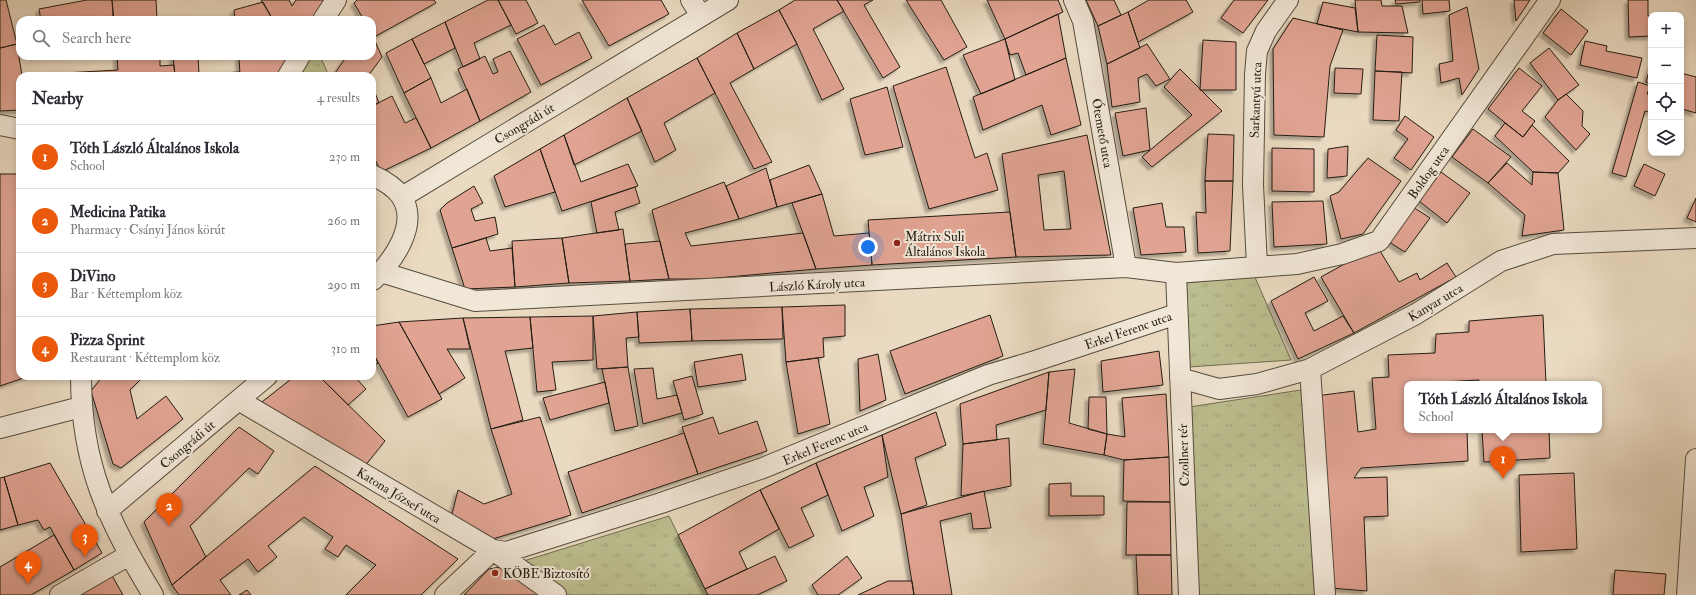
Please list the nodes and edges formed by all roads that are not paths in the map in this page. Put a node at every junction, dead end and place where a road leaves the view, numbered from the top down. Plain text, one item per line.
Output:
1 (336, 0) edge
2 (728, 0) edge
3 (1074, 0) edge
4 (1288, 0) edge
5 (1550, 0) edge
6 (696, 8) edge
7 (326, 16) edge
8 (298, 60) edge
9 (290, 72) edge
10 (0, 125) edge
11 (16, 127) edge
12 (376, 177) edge
13 (402, 197) junction
14 (1696, 238) edge
15 (1257, 266) junction
16 (1126, 268) junction
17 (1176, 273) junction
18 (376, 276) edge
19 (1177, 314) junction
20 (1310, 368) junction
21 (1180, 378) junction
22 (81, 380) edge
23 (263, 380) edge
24 (240, 401) junction
25 (81, 407) junction
26 (0, 428) edge
27 (1696, 459) edge
28 (107, 511) junction
29 (492, 550) junction
30 (129, 555) junction
31 (60, 595) edge
32 (153, 595) edge
33 (445, 595) edge
34 (556, 595) edge
35 (1189, 595) edge
36 (1325, 595) edge
37 (1687, 595) edge

1 - 7 street
2 - 6 street, Csongrádi út
3 - 16 street, Ótemető utca
4 - 15 street, Sarkantyú utca
5 - 15 street, Boldog utca
6 - 13 street, Csongrádi út
8 - 9 street
10 - 11 street
12 - 13 street
13 - 18 street
14 - 20 street, Kanyar utca
15 - 17 street, László Károly utca
16 - 17 street, László Károly utca
16 - 18 street, László Károly utca
17 - 19 street, Erkel Ferenc utca
19 - 21 street, Czollner tér
19 - 29 street, Erkel Ferenc utca
20 - 21 street, Kanyar utca
20 - 36 street
21 - 35 street, Czollner tér
22 - 25 street
23 - 24 street, Csongrádi út
24 - 28 street, Csongrádi út
24 - 29 street, Katona József utca
25 - 26 street
25 - 28 street
27 - 37 street
28 - 30 street
29 - 33 street
29 - 34 street, Katona József utca
30 - 31 street
30 - 32 street

